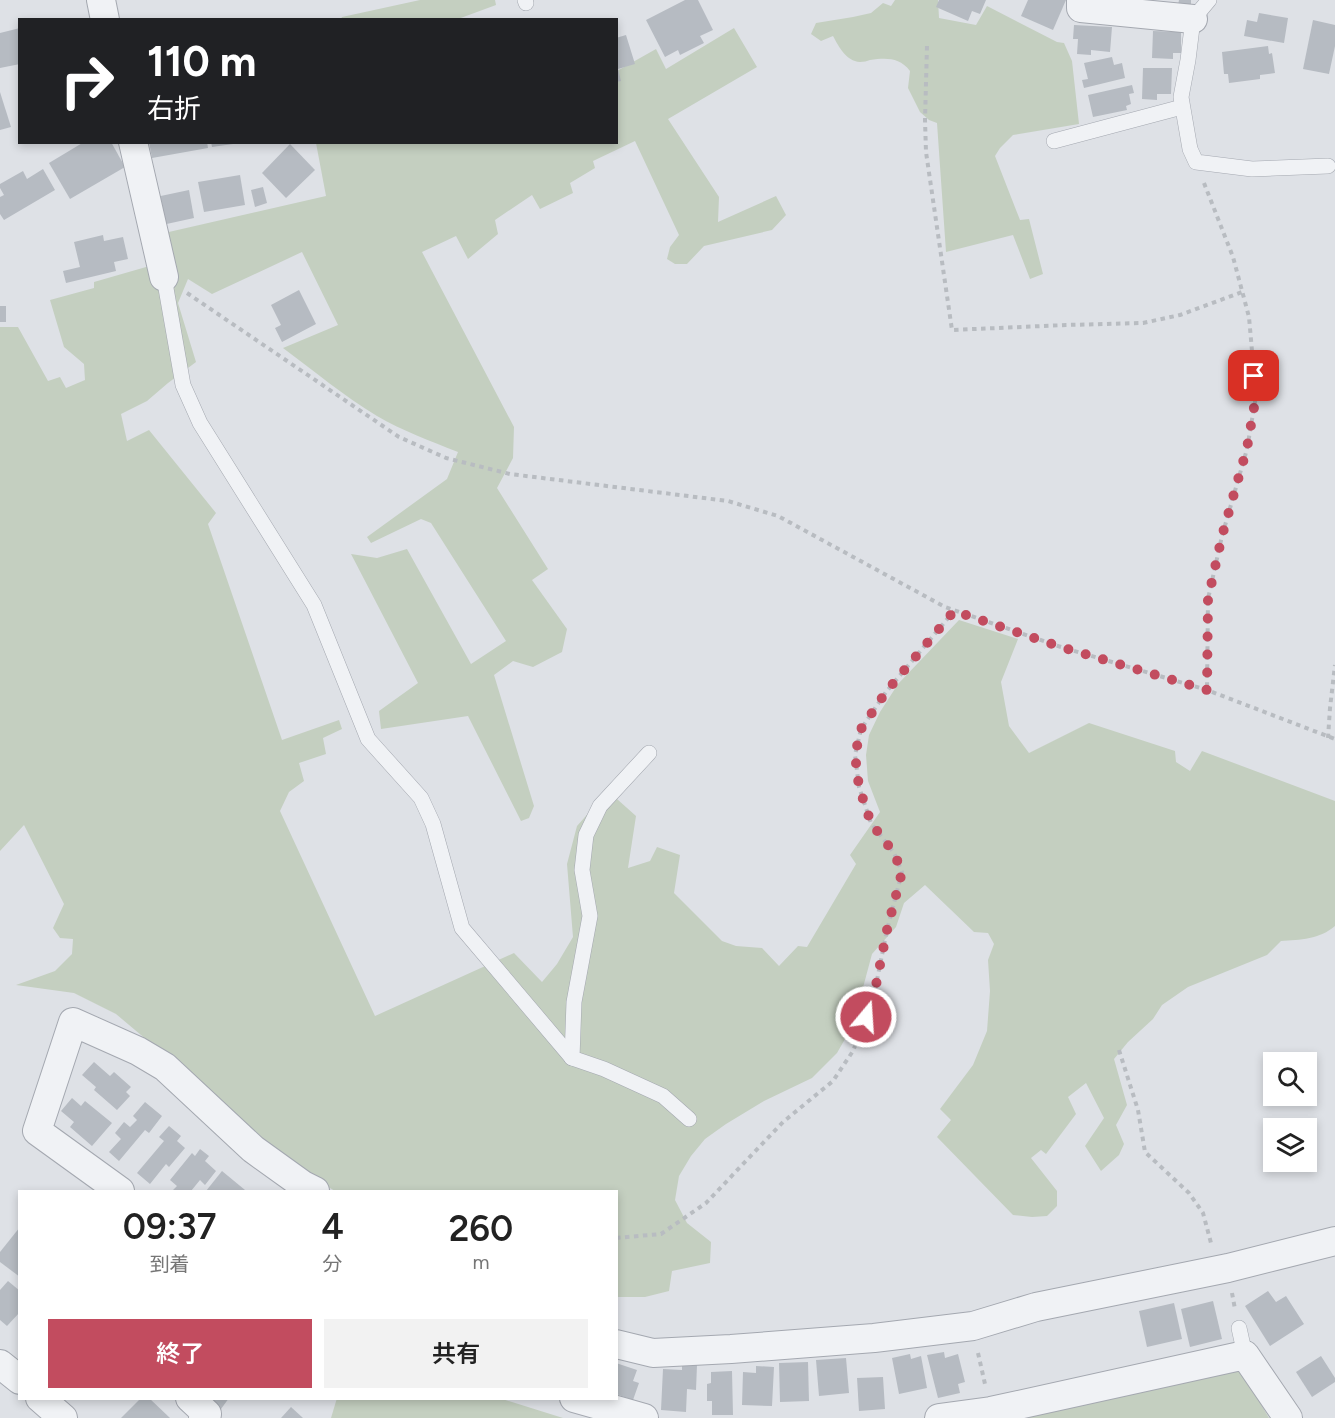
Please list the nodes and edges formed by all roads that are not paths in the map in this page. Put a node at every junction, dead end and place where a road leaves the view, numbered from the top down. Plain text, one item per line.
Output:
1 (101, 0) edge
2 (1081, 0) edge
3 (1201, 10) edge
4 (105, 18) edge
5 (1182, 107) junction
6 (1054, 141) dead end
7 (133, 144) edge
8 (1328, 166) dead end
9 (164, 277) joint
10 (649, 753) dead end
11 (572, 1058) junction
12 (689, 1119) dead end
13 (115, 1190) edge
14 (313, 1190) edge
15 (1335, 1241) edge
16 (618, 1344) edge
17 (0, 1364) edge
18 (18, 1378) edge
19 (42, 1400) edge
20 (192, 1400) edge
21 (581, 1400) edge
22 (63, 1418) edge
23 (203, 1418) edge
24 (644, 1418) edge
25 (939, 1418) edge
26 (1288, 1418) edge

1 - 4 street
2 - 3 street
3 - 5 lane
5 - 6 lane
5 - 8 lane
7 - 9 street
9 - 11 lane
10 - 11 lane
11 - 12 lane
13 - 14 street
15 - 16 street
17 - 18 street
19 - 22 street
20 - 23 street
21 - 24 street
25 - 26 street

